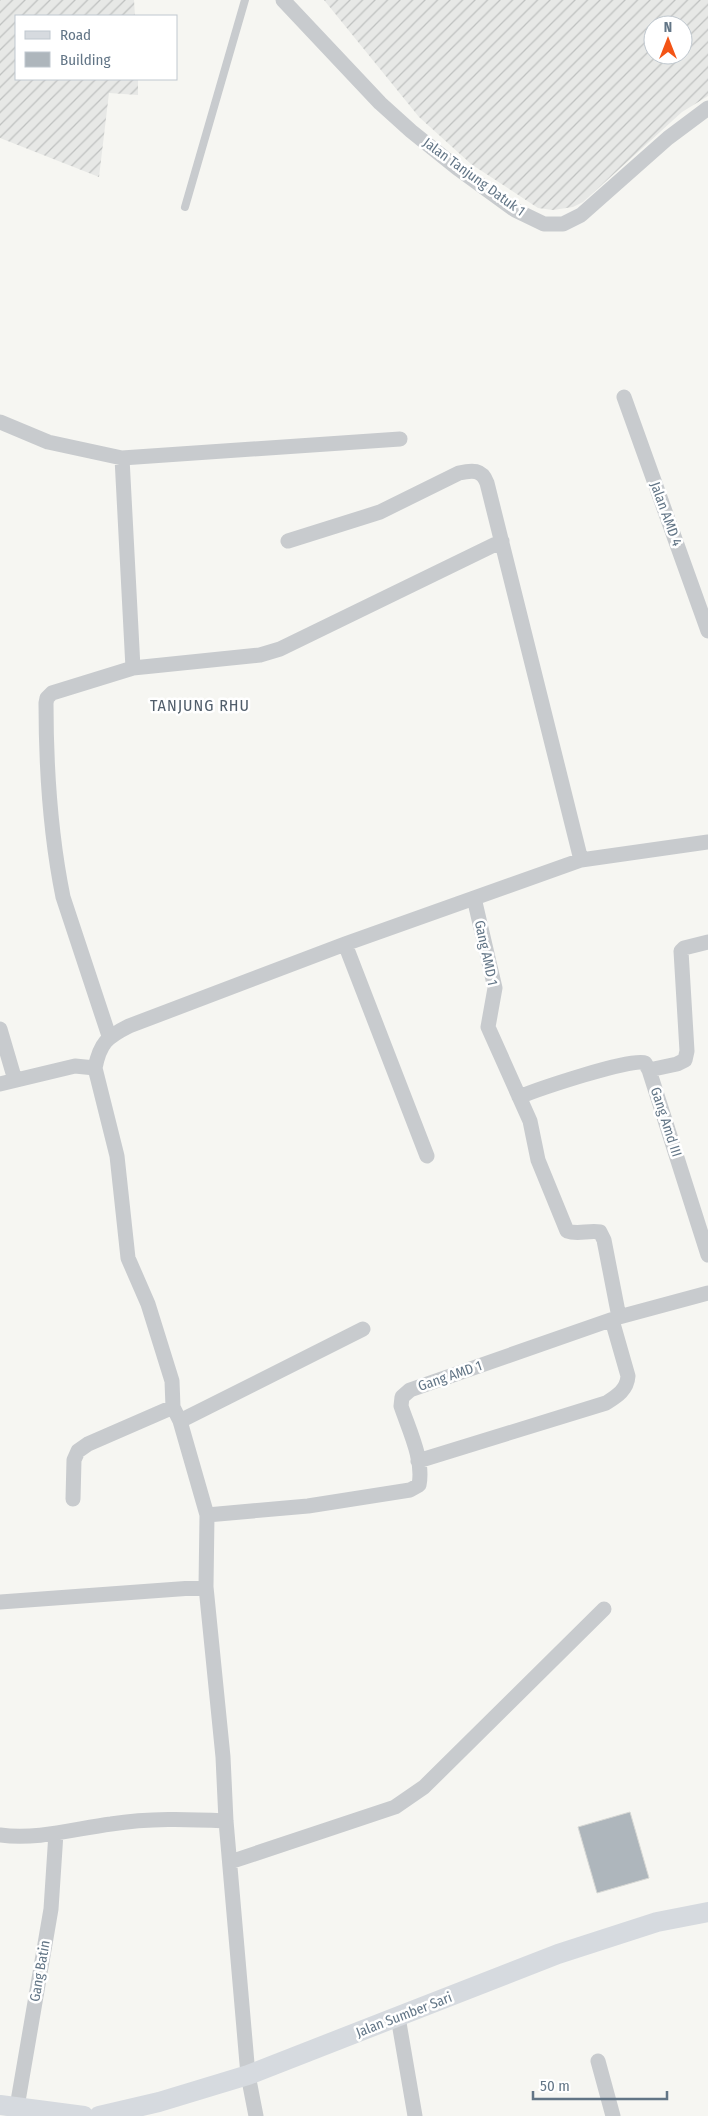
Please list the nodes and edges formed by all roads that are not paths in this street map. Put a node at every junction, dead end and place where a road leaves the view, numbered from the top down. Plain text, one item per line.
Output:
1 (245, 0) edge
2 (283, 0) edge
3 (708, 108) edge
4 (185, 207) dead end
5 (624, 397) dead end
6 (0, 422) edge
7 (400, 439) dead end
8 (122, 458) junction
9 (288, 540) dead end
10 (502, 541) junction
11 (708, 631) edge
12 (133, 668) junction
13 (708, 842) edge
14 (581, 860) junction
15 (474, 898) junction
16 (708, 942) edge
17 (345, 944) junction
18 (0, 1029) edge
19 (109, 1036) junction
20 (95, 1068) junction
21 (649, 1070) junction
22 (15, 1080) junction
23 (0, 1084) edge
24 (519, 1097) junction
25 (427, 1156) dead end
26 (708, 1254) edge
27 (708, 1293) edge
28 (616, 1318) junction
29 (363, 1329) dead end
30 (177, 1414) junction
31 (418, 1461) junction
32 (73, 1499) dead end
33 (207, 1515) junction
34 (206, 1587) junction
35 (0, 1602) edge
36 (604, 1609) dead end
37 (226, 1821) junction
38 (56, 1833) junction
39 (0, 1835) edge
40 (230, 1862) junction
41 (708, 1912) edge
42 (398, 2017) junction
43 (598, 2061) dead end
44 (248, 2075) junction
45 (9, 2106) edge
46 (84, 2116) edge
47 (99, 2116) edge
48 (256, 2116) edge
49 (415, 2116) edge
50 (613, 2116) edge

1 - 4 lane
2 - 3 street, Jalan Tanjung Datuk 1
5 - 11 street, Jalan AMD 4
6 - 8 street
7 - 8 street
8 - 12 street
9 - 10 street
10 - 12 street
10 - 14 street
12 - 19 street
13 - 14 street
14 - 15 street
15 - 17 street
15 - 24 street, Gang AMD 1
16 - 21 street, Gang Amd III
17 - 19 street
17 - 25 street
18 - 22 street
19 - 20 street
20 - 22 street
20 - 30 street
21 - 24 street
21 - 26 street, Gang Amd III
22 - 23 street
24 - 28 street, Gang AMD 1
27 - 28 street, Gang AMD 1
28 - 31 street
28 - 31 street, Gang AMD 1
29 - 30 street
30 - 32 street
30 - 33 street
31 - 33 street, Gang AMD 1
33 - 34 street
34 - 35 street
34 - 37 street
36 - 40 street
37 - 38 street
37 - 40 street
38 - 39 street
38 - 45 street, Gang Batin
40 - 44 street
41 - 42 street, Jalan Sumber Sari
42 - 44 street, Jalan Sumber Sari
42 - 49 street
43 - 50 street
44 - 47 street, Jalan Sumber Sari
44 - 48 street
45 - 46 street

